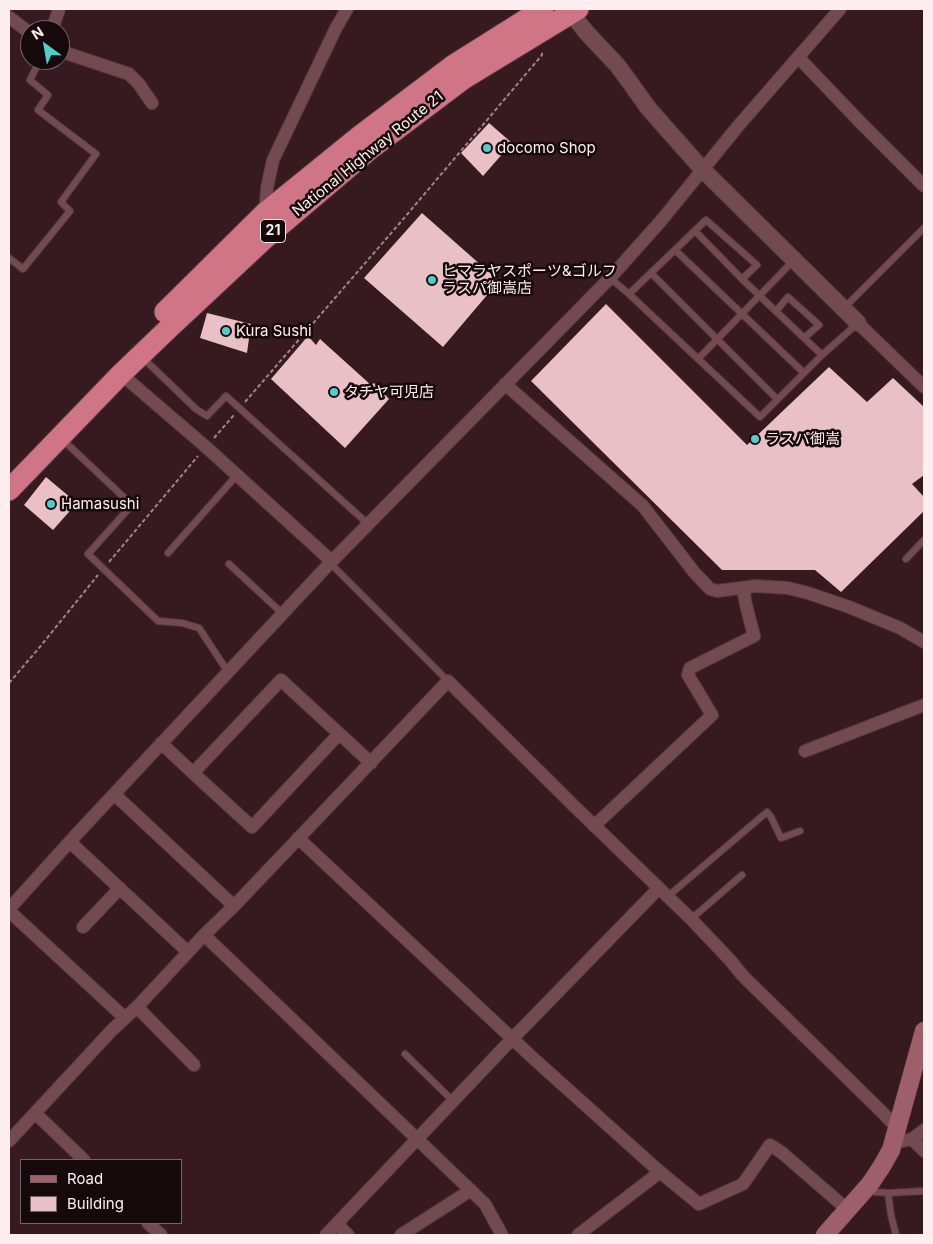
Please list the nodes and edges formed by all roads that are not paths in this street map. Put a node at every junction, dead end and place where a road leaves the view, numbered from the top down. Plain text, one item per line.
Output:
1 (347, 9) edge
2 (543, 9) edge
3 (840, 9) edge
4 (572, 10) edge
5 (9, 17) edge
6 (20, 25) edge
7 (70, 54) edge
8 (798, 57) junction
9 (35, 70) edge
10 (152, 103) dead end
11 (703, 170) junction
12 (924, 186) edge
13 (265, 213) junction
14 (924, 228) edge
15 (695, 231) junction
16 (674, 250) junction
17 (9, 258) edge
18 (794, 260) junction
19 (651, 273) junction
20 (610, 278) junction
21 (742, 279) junction
22 (629, 294) junction
23 (760, 296) junction
24 (844, 309) junction
25 (776, 311) junction
26 (742, 314) junction
27 (858, 323) junction
28 (804, 338) junction
29 (717, 339) junction
30 (822, 355) junction
31 (140, 356) junction
32 (698, 359) junction
33 (804, 373) junction
34 (121, 374) junction
35 (505, 384) junction
36 (924, 387) edge
37 (777, 399) junction
38 (60, 438) junction
39 (9, 471) edge
40 (237, 476) junction
41 (9, 490) edge
42 (368, 524) junction
43 (924, 540) edge
44 (168, 553) dead end
45 (906, 559) dead end
46 (330, 563) junction
47 (229, 564) dead end
48 (743, 588) junction
49 (283, 614) junction
50 (924, 642) edge
51 (228, 672) junction
52 (448, 681) junction
53 (924, 705) edge
54 (339, 734) junction
55 (161, 744) junction
56 (805, 752) dead end
57 (371, 763) junction
58 (193, 773) junction
59 (114, 794) junction
60 (594, 826) junction
61 (800, 831) dead end
62 (298, 838) junction
63 (70, 842) junction
64 (742, 875) dead end
65 (120, 888) junction
66 (663, 893) junction
67 (234, 906) junction
68 (9, 910) edge
69 (691, 919) junction
70 (83, 927) dead end
71 (204, 935) junction
72 (188, 952) junction
73 (137, 1006) junction
74 (125, 1018) junction
75 (924, 1031) edge
76 (512, 1039) junction
77 (405, 1054) dead end
78 (194, 1065) dead end
79 (453, 1101) junction
80 (35, 1113) junction
81 (924, 1130) edge
82 (896, 1135) junction
83 (417, 1139) junction
84 (912, 1139) junction
85 (9, 1140) edge
86 (924, 1152) edge
87 (83, 1159) edge
88 (660, 1172) junction
89 (866, 1188) junction
90 (471, 1190) junction
91 (924, 1191) edge
92 (888, 1193) junction
93 (848, 1210) junction
94 (149, 1224) edge
95 (337, 1224) junction
96 (160, 1235) edge
97 (326, 1235) edge
98 (348, 1235) edge
99 (401, 1235) edge
100 (502, 1235) edge
101 (578, 1235) edge
102 (825, 1235) edge
103 (896, 1235) edge

1 - 13 street
2 - 13 highway, National Highway Route 21 / 21
3 - 8 street
4 - 11 street
4 - 31 highway, National Highway Route 21 / 21
5 - 6 street
7 - 10 street
8 - 11 street
8 - 12 street
9 - 17 lane
11 - 18 street
11 - 20 street
13 - 39 highway, National Highway Route 21 / 21
14 - 24 lane
15 - 16 lane
15 - 21 lane
15 - 21 lane
16 - 19 lane
16 - 26 lane
18 - 23 lane
18 - 24 street
19 - 22 lane
19 - 29 lane
20 - 22 lane
20 - 35 street
21 - 23 lane
22 - 32 lane
23 - 25 lane
23 - 26 lane
24 - 27 street
25 - 28 lane
25 - 28 lane
26 - 29 lane
26 - 33 lane
27 - 30 lane
27 - 36 street
28 - 30 lane
29 - 32 lane
29 - 37 lane
30 - 33 lane
31 - 34 highway, National Highway Route 21 / 21
31 - 42 lane
32 - 37 lane
33 - 37 lane
34 - 38 highway, National Highway Route 21 / 21
34 - 40 street
35 - 42 street
35 - 48 street
38 - 41 highway, National Highway Route 21 / 21
38 - 51 lane
40 - 44 lane
40 - 46 street
42 - 46 street
43 - 45 lane
46 - 49 street
46 - 52 lane
47 - 49 lane
48 - 50 street
48 - 60 street
49 - 51 street
51 - 55 street
52 - 57 street
52 - 60 street
53 - 56 street
54 - 57 street
54 - 58 street
54 - 58 street
55 - 58 street
55 - 59 street
57 - 62 street
59 - 63 street
59 - 67 street
60 - 66 street
61 - 66 lane
62 - 67 street
62 - 76 street
63 - 65 street
63 - 68 street
64 - 69 lane
65 - 70 street
65 - 72 street
66 - 69 street
66 - 76 street
67 - 71 street
68 - 74 street
69 - 82 street
71 - 72 street
71 - 83 street
72 - 73 street
73 - 74 street
73 - 78 street
74 - 80 street
75 - 82 main road
76 - 79 street
76 - 88 street
77 - 79 lane
79 - 83 street
80 - 85 street
80 - 87 street
81 - 84 street
82 - 84 street
82 - 89 main road
83 - 90 street
83 - 95 street
84 - 86 street
88 - 93 street
88 - 101 street
89 - 92 lane
89 - 93 main road
90 - 99 street
90 - 100 street
91 - 92 lane
92 - 103 lane
93 - 102 main road
94 - 96 street
95 - 97 street
95 - 98 street

